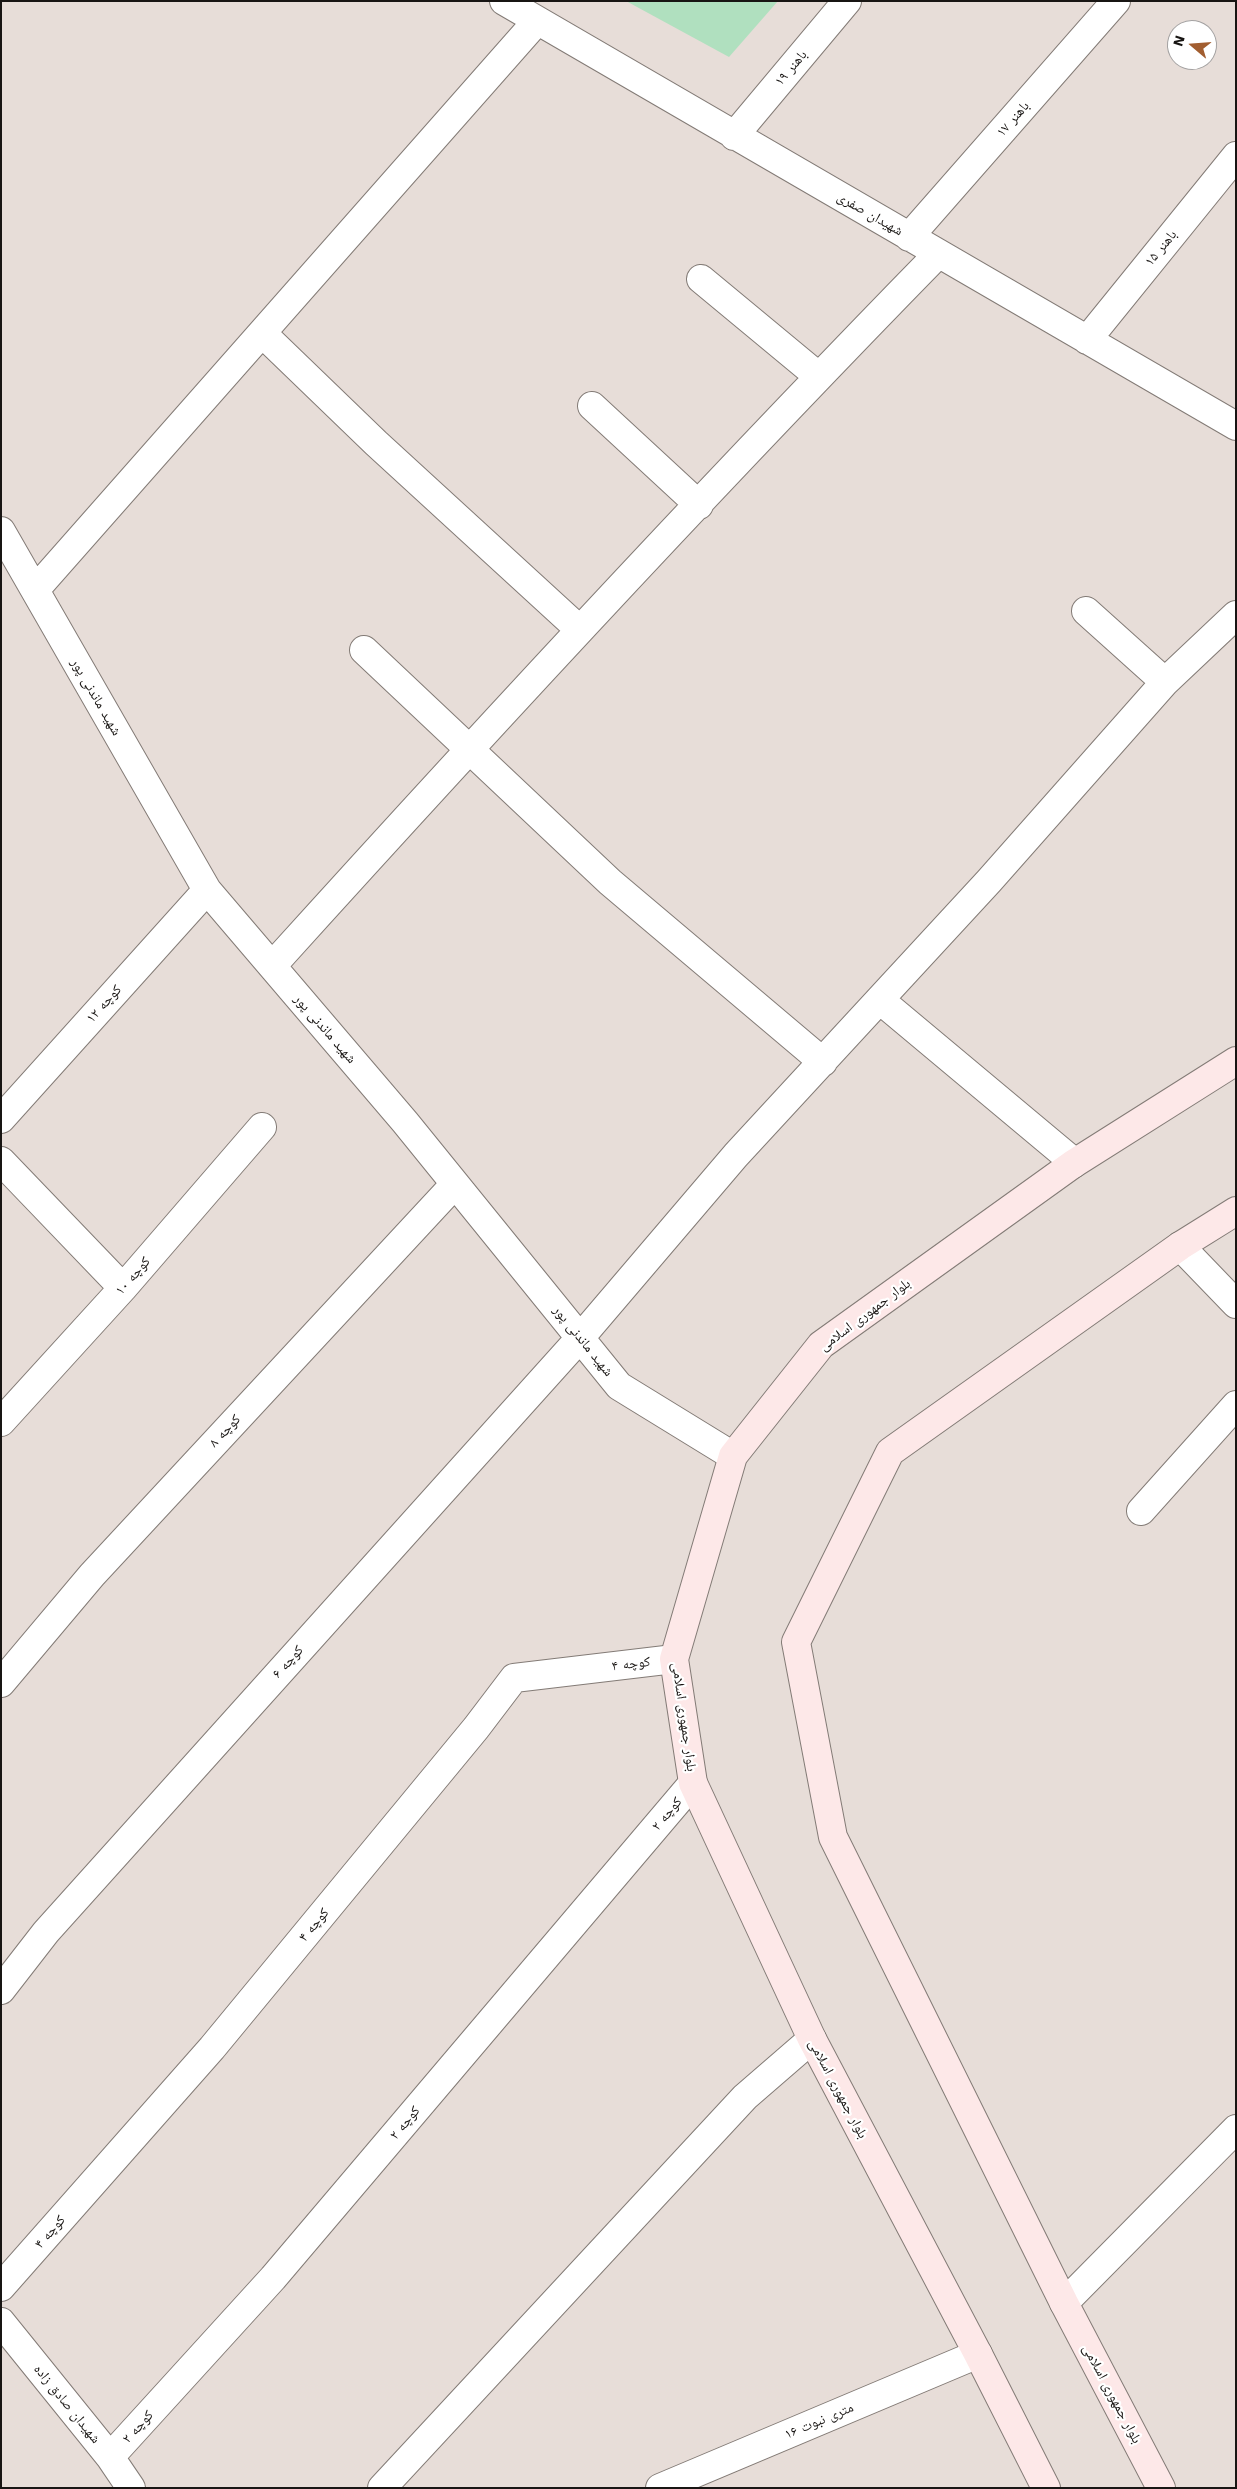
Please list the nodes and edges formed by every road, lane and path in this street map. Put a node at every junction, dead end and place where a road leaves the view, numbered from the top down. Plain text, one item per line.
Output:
1 (504, 1) edge
2 (847, 1) edge
3 (1116, 1) edge
4 (537, 21) junction
5 (734, 136) junction
6 (1236, 156) edge
7 (909, 237) junction
8 (938, 254) junction
9 (701, 280) dead end
10 (262, 333) junction
11 (1086, 340) junction
12 (818, 376) junction
13 (592, 406) dead end
14 (1236, 426) edge
15 (699, 504) junction
16 (4, 543) edge
17 (35, 590) junction
18 (1086, 611) dead end
19 (1236, 614) edge
20 (580, 630) junction
21 (364, 650) dead end
22 (1164, 682) junction
23 (468, 749) junction
24 (207, 890) junction
25 (272, 966) junction
26 (880, 1000) junction
27 (1236, 1061) edge
28 (823, 1062) junction
29 (1, 1119) edge
30 (262, 1127) dead end
31 (1, 1161) edge
32 (1073, 1164) junction
33 (455, 1184) junction
34 (1236, 1211) edge
35 (1180, 1246) junction
36 (123, 1288) junction
37 (1236, 1304) edge
38 (580, 1338) junction
39 (1236, 1405) edge
40 (1, 1422) edge
41 (733, 1456) junction
42 (1141, 1511) dead end
43 (674, 1659) junction
44 (1, 1683) edge
45 (693, 1783) junction
46 (1, 1990) edge
47 (812, 2039) junction
48 (1236, 2129) edge
49 (1, 2287) edge
50 (1064, 2303) junction
51 (1, 2322) edge
52 (978, 2354) junction
53 (110, 2457) junction
54 (131, 2488) edge
55 (382, 2488) edge
56 (660, 2488) edge
57 (1046, 2488) edge
58 (1161, 2488) edge

1 - 4 street, شهیدان صفری
2 - 5 street, باهنر ۱۹
3 - 7 street, باهنر ۱۷
4 - 5 street, شهیدان صفری
4 - 10 street
5 - 7 street, شهیدان صفری
6 - 11 street, باهنر ۱۵
7 - 8 street, شهیدان صفری
8 - 11 street, شهیدان صفری
8 - 12 street
9 - 12 street
10 - 17 street
10 - 20 street
11 - 14 street, شهیدان صفری
12 - 15 street
13 - 15 street
15 - 20 street
16 - 17 street, شهید ماندنی پور
17 - 24 street, شهید ماندنی پور
18 - 22 street
19 - 22 street, کوچه ۶
20 - 23 street
21 - 23 street
22 - 26 street, کوچه ۶
23 - 25 street
23 - 28 street
24 - 25 street, شهید ماندنی پور
24 - 29 street, کوچه ۱۲
25 - 33 street, شهید ماندنی پور
26 - 28 street, کوچه ۶
26 - 32 street
27 - 32 main road, بلوار جمهوری اسلامی
28 - 38 street, کوچه ۶
30 - 36 street, کوچه ۱۰
31 - 36 street
32 - 41 main road, بلوار جمهوری اسلامی
33 - 38 street, شهید ماندنی پور
33 - 44 street, کوچه ۸
34 - 35 main road, بلوار جمهوری اسلامی
35 - 37 street
35 - 50 main road, بلوار جمهوری اسلامی
36 - 40 street, کوچه ۱۰
38 - 41 street, شهید ماندنی پور
38 - 46 street, کوچه ۶
39 - 42 street
41 - 43 main road, بلوار جمهوری اسلامی
43 - 45 main road, بلوار جمهوری اسلامی
43 - 49 street, کوچه ۴
45 - 47 main road, بلوار جمهوری اسلامی
45 - 53 street, کوچه ۲
47 - 52 main road, بلوار جمهوری اسلامی
47 - 55 street
48 - 50 street
50 - 58 main road, بلوار جمهوری اسلامی
51 - 53 street, شهیدان صادق زاده
52 - 56 street, ۱۶ متری نبوت
52 - 57 main road, بلوار جمهوری اسلامی
53 - 54 street, شهیدان صادق زاده

